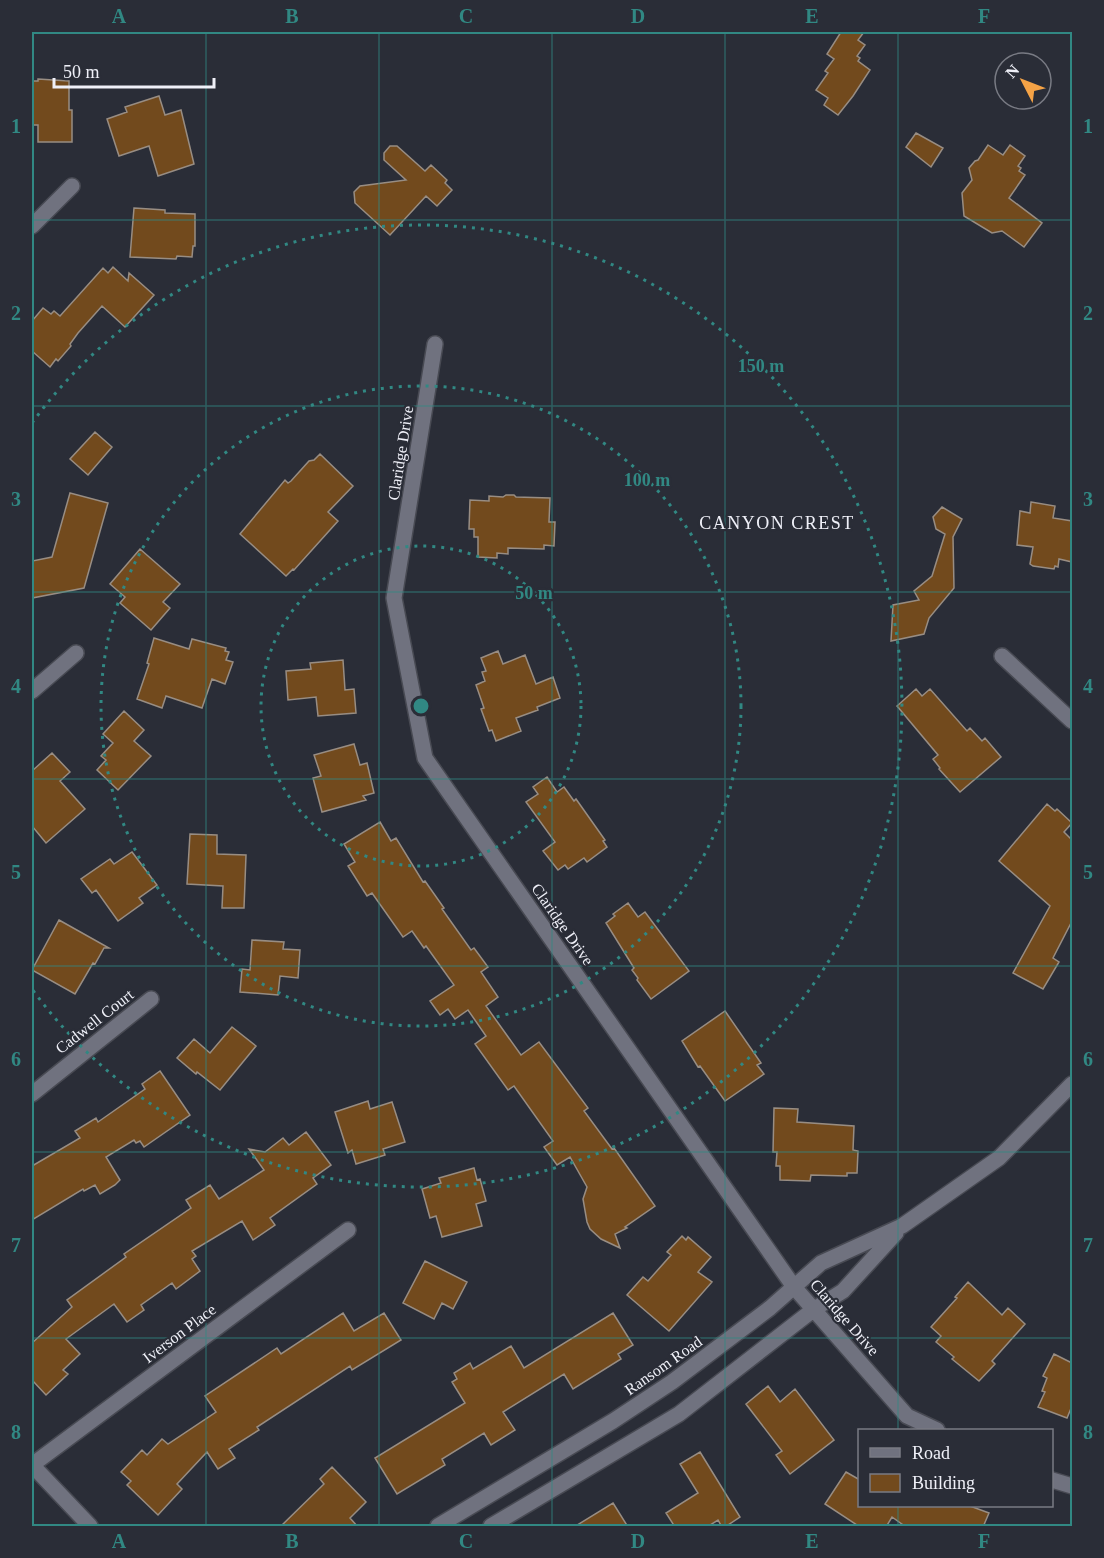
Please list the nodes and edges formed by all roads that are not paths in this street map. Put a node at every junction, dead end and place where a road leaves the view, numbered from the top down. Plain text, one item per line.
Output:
1 (72, 186) dead end
2 (32, 226) edge
3 (435, 344) dead end
4 (76, 653) dead end
5 (1002, 656) dead end
6 (32, 691) edge
7 (1072, 721) edge
8 (151, 999) dead end
9 (1072, 1084) edge
10 (32, 1094) edge
11 (902, 1226) junction
12 (348, 1230) dead end
13 (794, 1287) junction
14 (813, 1310) junction
15 (933, 1429) edge
16 (32, 1465) edge
17 (1053, 1480) edge
18 (1072, 1486) edge
19 (90, 1527) edge
20 (438, 1527) edge
21 (491, 1527) edge

1 - 2 street
3 - 13 street, Claridge Drive
4 - 6 street
5 - 7 street
8 - 10 street, Cadwell Court
9 - 11 street, Ransom Road
11 - 13 street, Ransom Road
11 - 14 street, Ransom Road
12 - 16 street, Iverson Place
13 - 14 street, Claridge Drive
13 - 20 street, Ransom Road
14 - 15 street, Claridge Drive
14 - 21 street, Ransom Road
16 - 19 street
17 - 18 street

